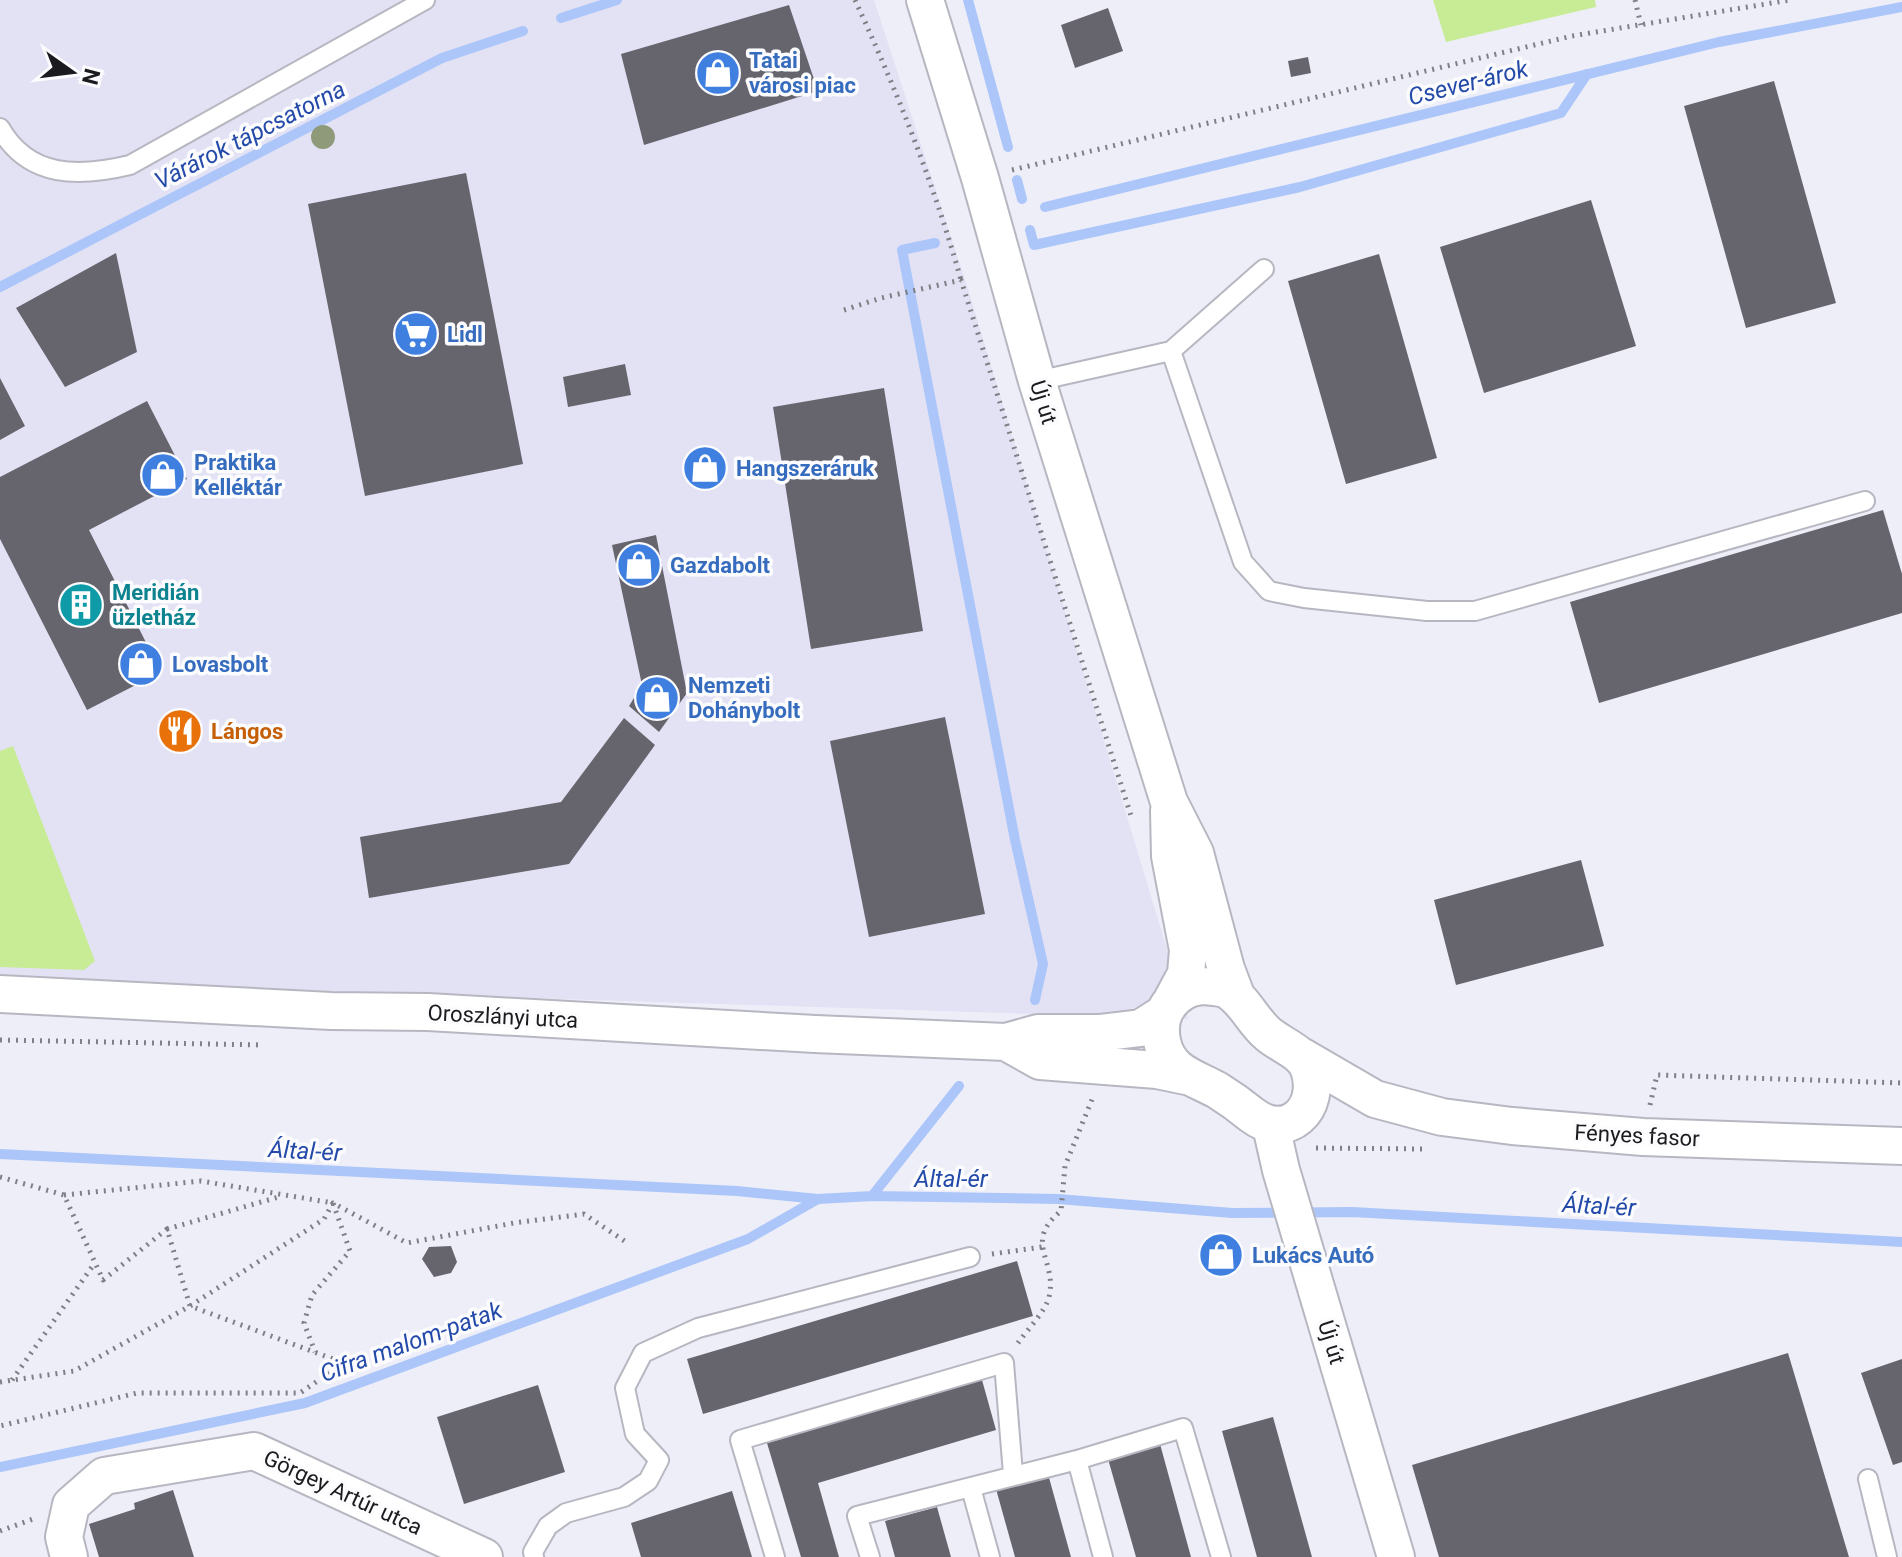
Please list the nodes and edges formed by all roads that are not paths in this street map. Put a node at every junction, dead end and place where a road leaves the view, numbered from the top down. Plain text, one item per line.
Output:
1 (425, 0) edge
2 (925, 0) edge
3 (0, 128) edge
4 (1264, 269) dead end
5 (1171, 351) junction
6 (1037, 381) junction
7 (1865, 501) dead end
8 (1169, 802) junction
9 (0, 994) edge
10 (1237, 998) junction
11 (1168, 1007) junction
12 (1006, 1042) junction
13 (1301, 1056) junction
14 (1186, 1076) junction
15 (1375, 1099) junction
16 (1305, 1108) junction
17 (1271, 1126) junction
18 (1902, 1146) edge
19 (970, 1257) road end
20 (1077, 1460) junction
21 (1013, 1474) junction
22 (1868, 1479) dead end
23 (971, 1488) junction
24 (69, 1557) edge
25 (484, 1557) edge
26 (534, 1557) edge
27 (775, 1557) edge
28 (870, 1557) edge
29 (990, 1557) edge
30 (1103, 1557) edge
31 (1221, 1557) edge
32 (1396, 1557) edge
33 (1887, 1557) edge

1 - 3 lane
2 - 6 street, Új út
4 - 5 lane
5 - 6 lane
5 - 7 lane
6 - 8 street, Új út
8 - 10 street, Új út
8 - 11 street, Új út
9 - 12 street, Oroszlányi utca
10 - 11 street, Oroszlányi utca
10 - 13 street, Fényes fasor
11 - 12 street, Oroszlányi utca
11 - 14 street
12 - 14 street, Oroszlányi utca
13 - 15 street, Fényes fasor
13 - 16 street
14 - 17 street
15 - 16 street, Fényes fasor
15 - 18 street, Fényes fasor
16 - 17 street, Fényes fasor
17 - 32 street, Új út
19 - 26 lane
20 - 21 lane
20 - 30 lane
20 - 31 lane
21 - 23 lane
21 - 27 lane
22 - 33 lane
23 - 28 lane
23 - 29 lane
24 - 25 street, Görgey Artúr utca

